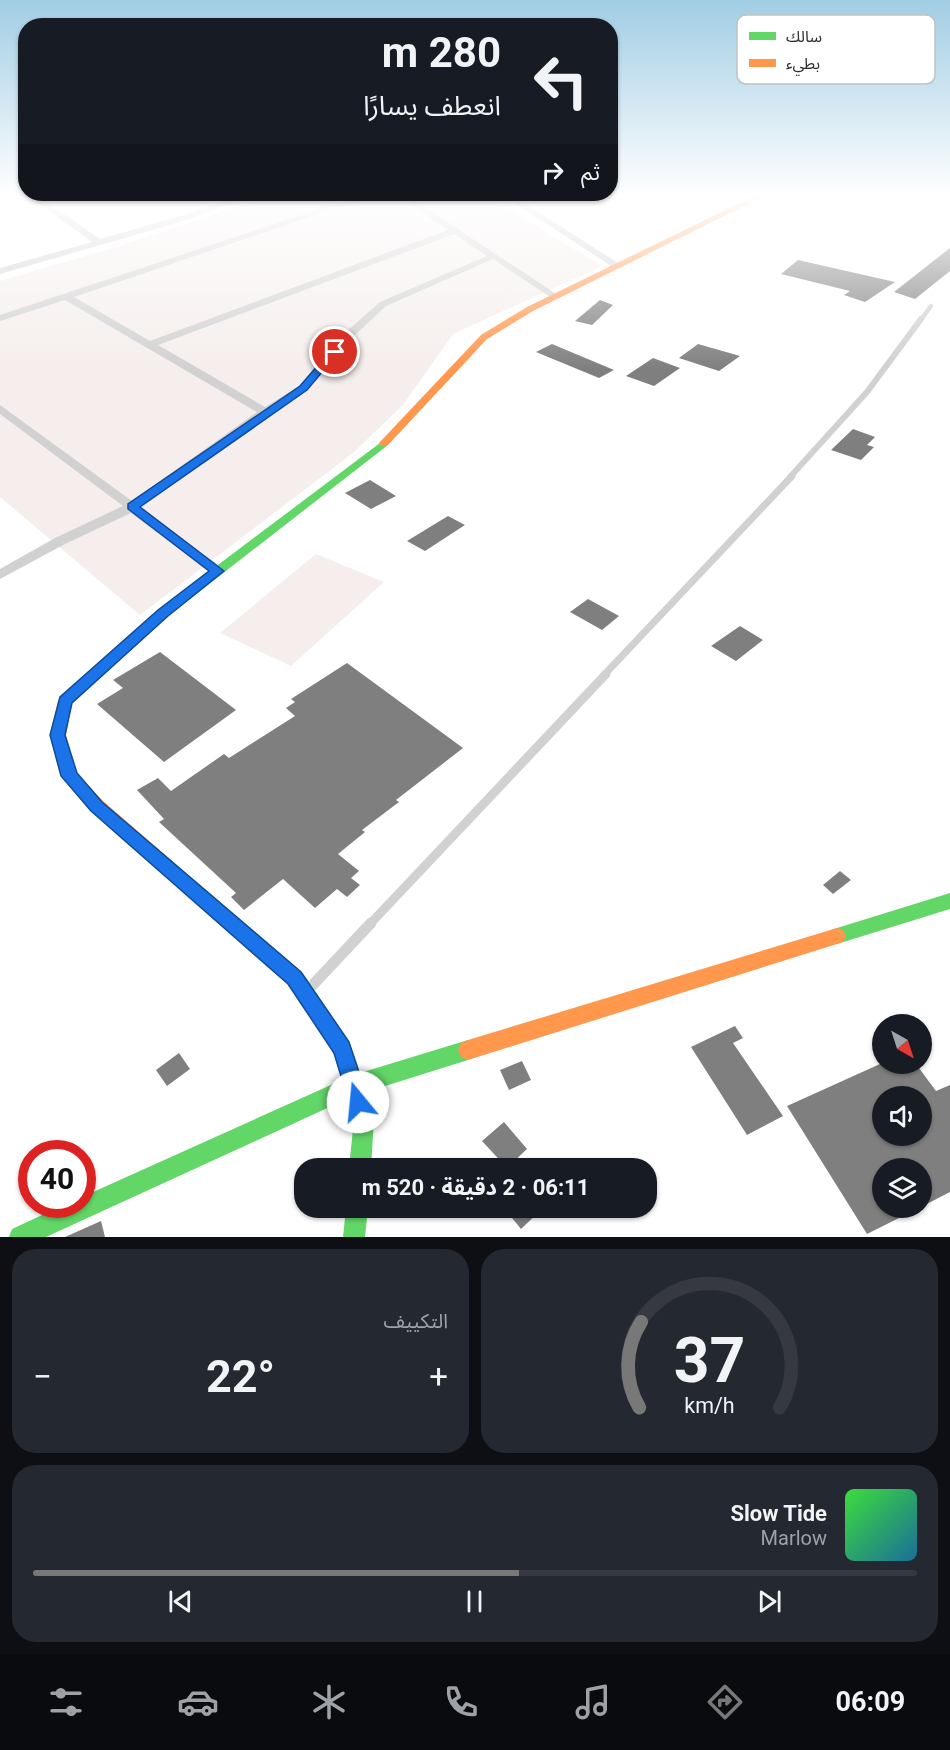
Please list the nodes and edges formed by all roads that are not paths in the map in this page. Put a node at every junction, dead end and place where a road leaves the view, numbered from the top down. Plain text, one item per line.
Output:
1 (65, 253) edge
2 (196, 253) edge
3 (396, 253) edge
4 (487, 253) edge
5 (597, 253) edge
6 (648, 253) edge
7 (492, 256) junction
8 (619, 267) junction
9 (0, 271) edge
10 (66, 296) junction
11 (556, 297) junction
12 (931, 306) dead end
13 (0, 318) edge
14 (149, 345) junction
15 (0, 408) edge
16 (265, 412) junction
17 (132, 507) junction
18 (217, 571) junction
19 (0, 574) edge
20 (950, 901) edge
21 (305, 993) junction
22 (354, 1085) junction
23 (361, 1158) edge
24 (356, 1218) edge
25 (20, 1237) edge
26 (354, 1237) edge

1 - 9 street
2 - 10 street
3 - 14 street
4 - 7 street
5 - 8 street
6 - 8 street
7 - 11 street
7 - 16 street
8 - 11 street
10 - 13 street
10 - 14 street
11 - 18 street
12 - 21 lane
14 - 16 street
15 - 17 street
16 - 17 street
17 - 18 street
17 - 19 street
18 - 21 street
20 - 22 street
21 - 22 street
22 - 23 street
22 - 25 street
24 - 26 street

